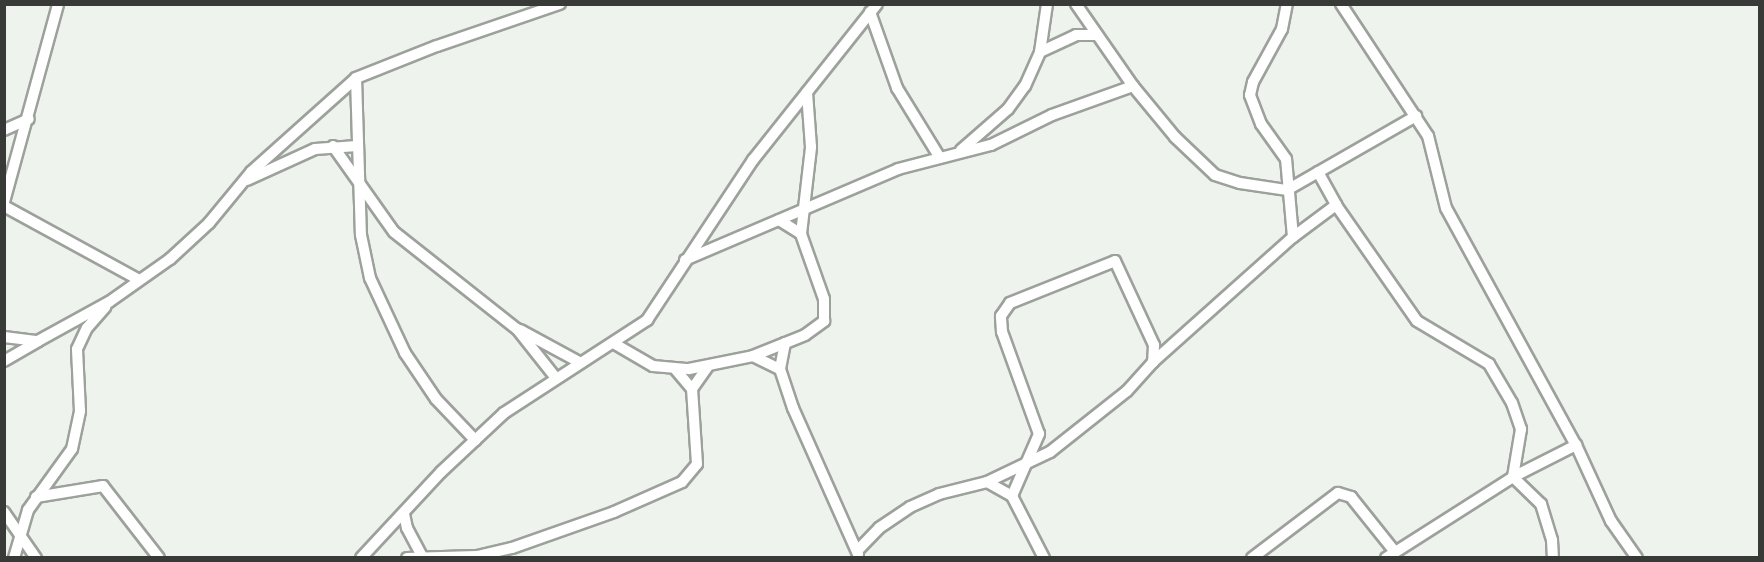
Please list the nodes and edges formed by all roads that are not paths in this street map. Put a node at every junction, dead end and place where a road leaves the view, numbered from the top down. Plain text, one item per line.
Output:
1 (58, 4) edge
2 (560, 4) edge
3 (1047, 4) edge
4 (1077, 4) edge
5 (1341, 4) edge
6 (1286, 5) edge
7 (874, 8) edge
8 (1097, 35) junction
9 (1040, 52) junction
10 (356, 78) junction
11 (1133, 86) junction
12 (807, 92) junction
13 (1416, 116) junction
14 (28, 118) junction
15 (4, 130) edge
16 (333, 146) junction
17 (357, 146) junction
18 (958, 152) junction
19 (940, 158) junction
20 (1318, 172) junction
21 (358, 180) junction
22 (242, 183) junction
23 (1287, 190) junction
24 (4, 204) edge
25 (1336, 205) junction
26 (802, 210) junction
27 (779, 220) junction
28 (801, 234) junction
29 (1293, 237) junction
30 (685, 260) junction
31 (139, 280) junction
32 (109, 302) junction
33 (517, 329) junction
34 (4, 337) edge
35 (38, 341) junction
36 (785, 343) junction
37 (615, 344) junction
38 (753, 356) junction
39 (4, 361) edge
40 (1153, 362) junction
41 (580, 363) junction
42 (709, 365) junction
43 (780, 369) junction
44 (676, 370) junction
45 (556, 378) junction
46 (692, 389) junction
47 (475, 440) junction
48 (1576, 446) junction
49 (1023, 466) junction
50 (1513, 477) junction
51 (987, 482) junction
52 (1012, 496) junction
53 (35, 497) junction
54 (4, 512) edge
55 (404, 514) junction
56 (20, 534) junction
57 (857, 554) edge
58 (1391, 555) edge
59 (422, 556) edge
60 (14, 558) edge
61 (36, 558) edge
62 (159, 558) edge
63 (361, 558) edge
64 (407, 558) edge
65 (1044, 558) edge
66 (1252, 558) edge
67 (1553, 558) edge
68 (1637, 558) edge

1 - 14 street
2 - 10 street
3 - 9 street
4 - 8 street
5 - 13 street
6 - 23 street
7 - 12 street
7 - 19 street
8 - 9 street
8 - 11 street
9 - 18 street
10 - 17 street
10 - 22 street
11 - 18 street
11 - 23 street
12 - 26 street
12 - 30 street
13 - 20 street
13 - 48 street
14 - 15 street
14 - 24 street
16 - 17 street
16 - 21 street
16 - 22 street
17 - 21 street
18 - 19 street
19 - 26 street
20 - 23 street
20 - 25 street
21 - 33 street
21 - 47 street
22 - 31 street
23 - 29 street
24 - 31 street
25 - 29 street
25 - 50 street
26 - 27 street
26 - 28 street
27 - 28 street
27 - 30 street
28 - 36 street
29 - 40 street
30 - 37 street
31 - 32 street
32 - 35 street
32 - 53 street
33 - 41 street
33 - 45 street
34 - 35 street
35 - 39 street
36 - 38 street
36 - 43 street
37 - 41 street
37 - 44 street
38 - 42 street
38 - 43 street
40 - 49 street
40 - 49 street
41 - 45 street
42 - 44 street
42 - 46 street
43 - 57 street
44 - 46 street
45 - 47 street
46 - 59 street
47 - 55 street
48 - 50 street
48 - 68 street
49 - 51 street
49 - 52 street
50 - 58 street
50 - 67 street
51 - 52 street
51 - 57 street
52 - 65 street
53 - 56 street
53 - 62 street
54 - 56 street
55 - 59 street
55 - 63 street
56 - 60 street
56 - 61 street
58 - 66 street
59 - 64 street

